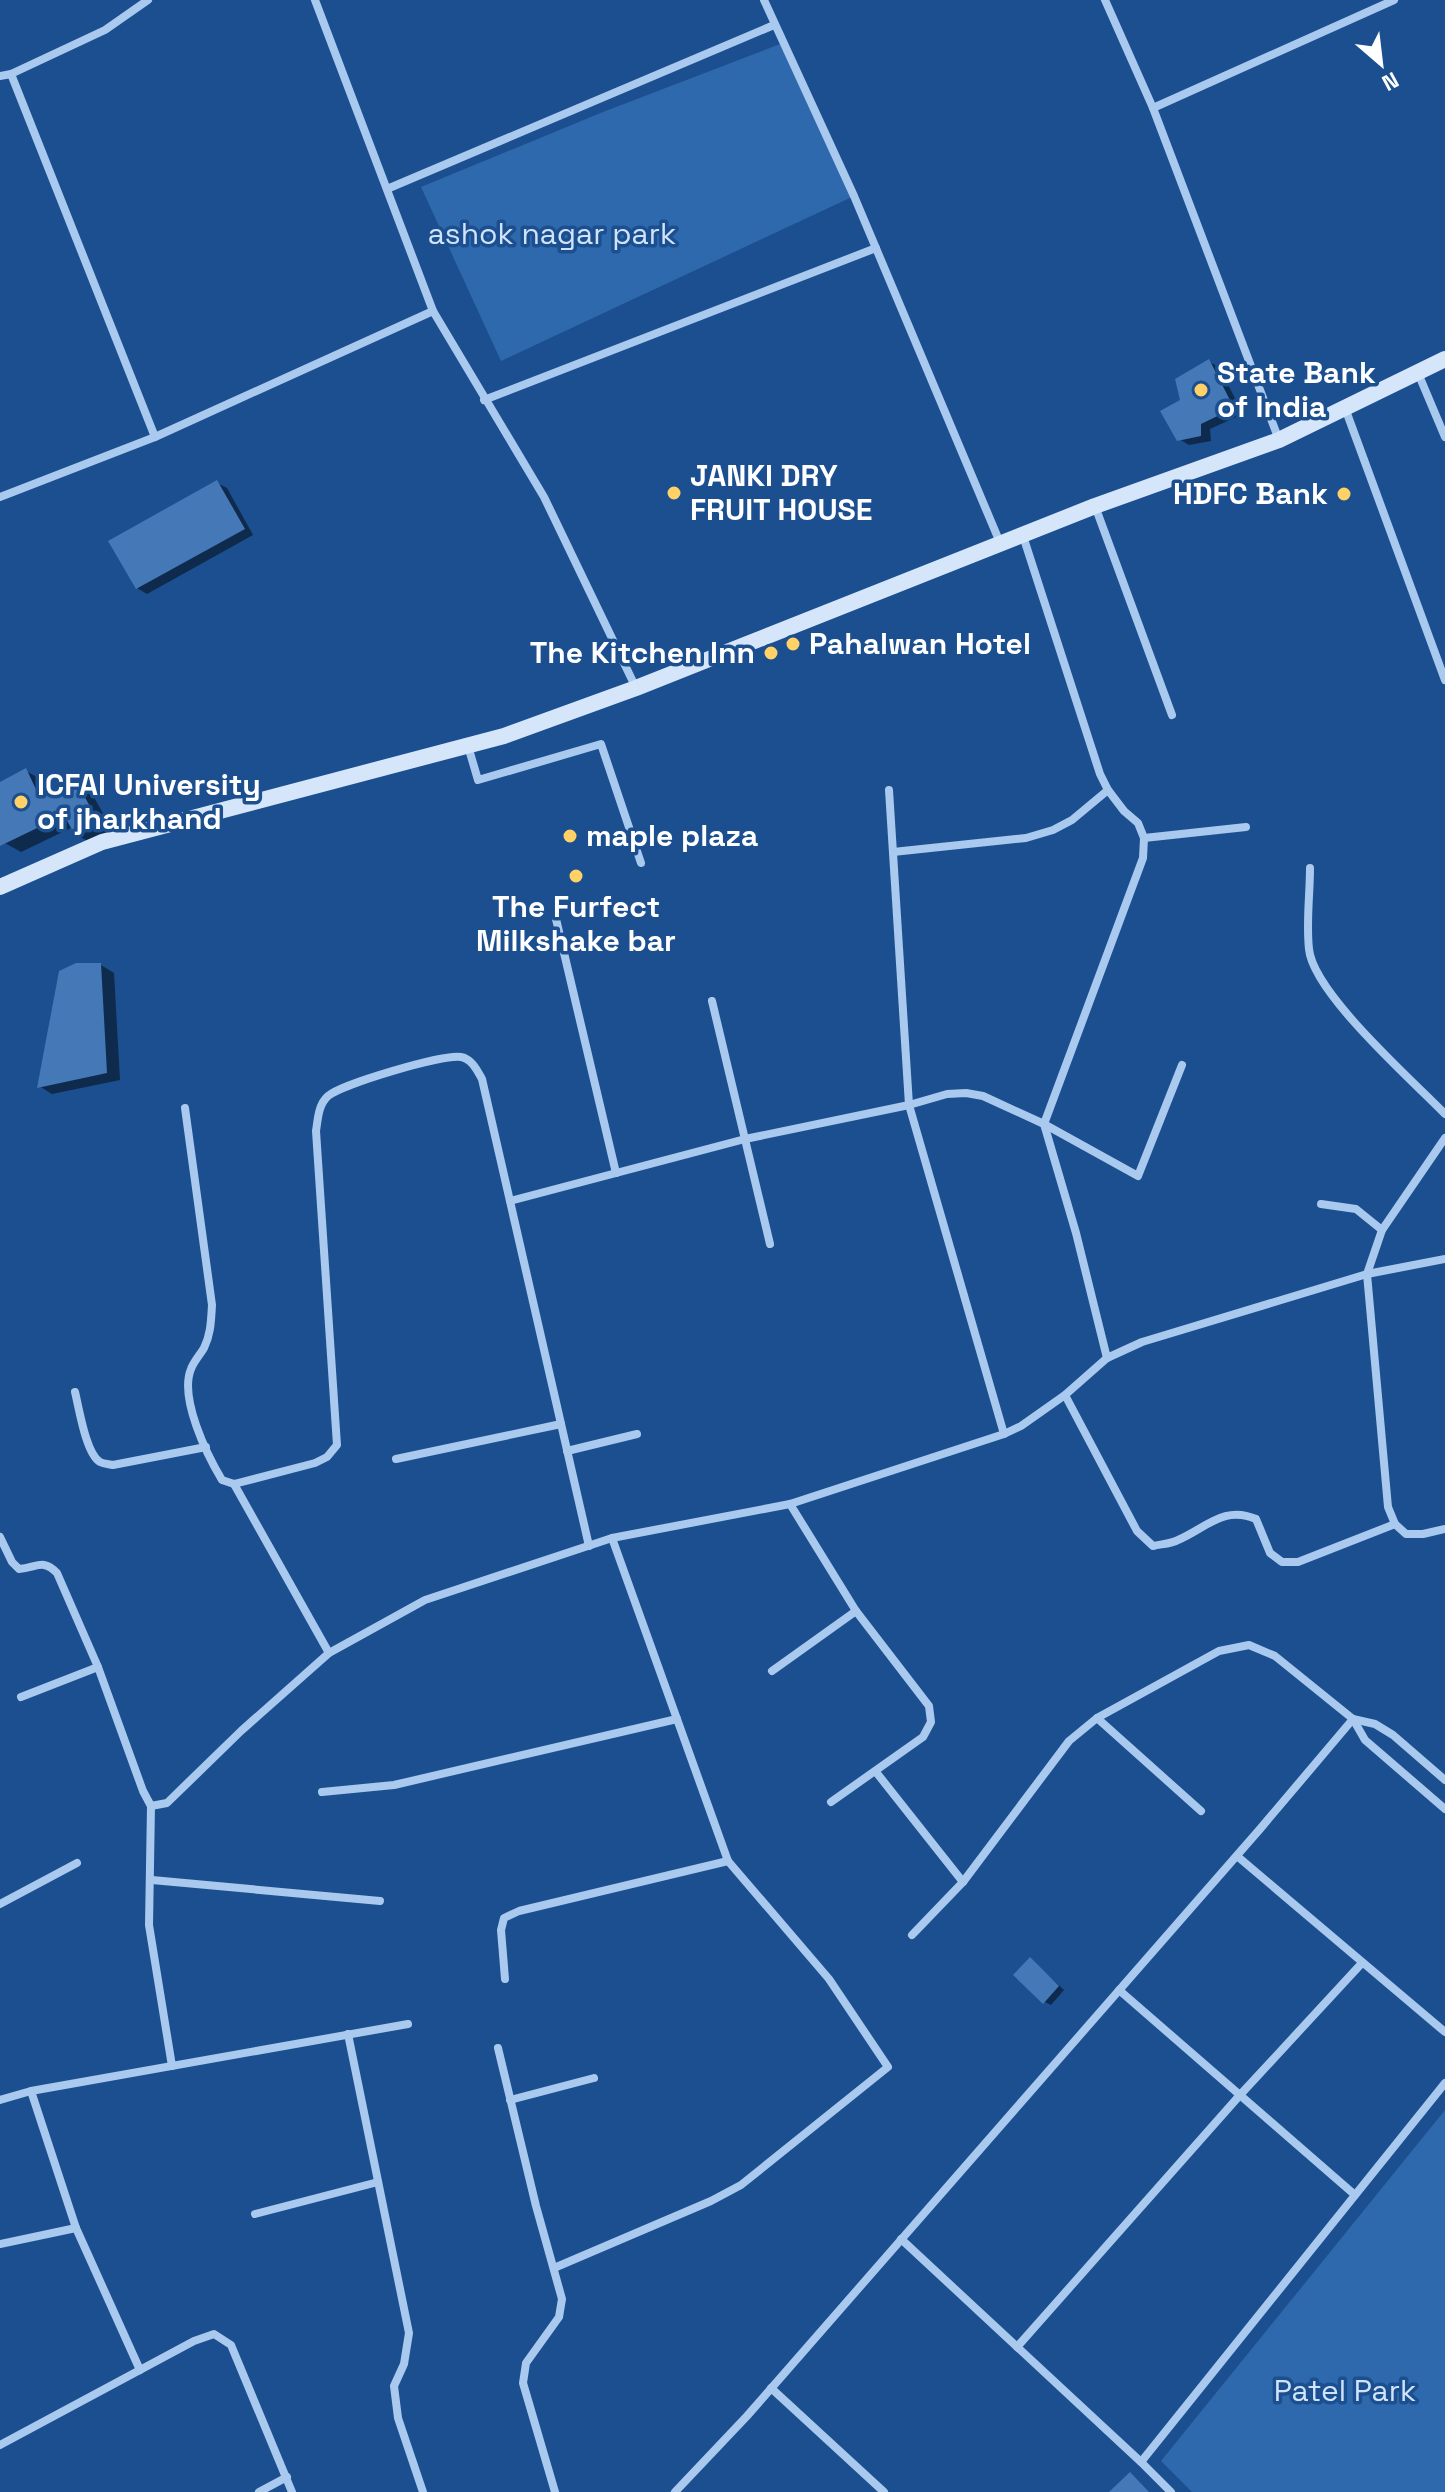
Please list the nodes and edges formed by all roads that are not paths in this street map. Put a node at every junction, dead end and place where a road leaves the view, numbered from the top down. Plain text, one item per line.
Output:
1 (148, 0) edge
2 (315, 0) edge
3 (764, 0) edge
4 (1105, 0) edge
5 (1394, 0) edge
6 (774, 25) junction
7 (11, 74) junction
8 (0, 76) edge
9 (1153, 108) junction
10 (387, 189) junction
11 (876, 248) junction
12 (433, 311) junction
13 (1445, 359) edge
14 (1418, 373) junction
15 (484, 400) junction
16 (1345, 408) junction
17 (155, 437) junction
18 (1445, 437) edge
19 (1279, 440) junction
20 (0, 497) edge
21 (1095, 506) junction
22 (1023, 536) junction
23 (1001, 545) junction
24 (1445, 680) edge
25 (636, 688) junction
26 (1172, 715) dead end
27 (468, 746) junction
28 (889, 790) dead end
29 (1108, 790) junction
30 (1246, 827) dead end
31 (1144, 838) junction
32 (893, 852) junction
33 (641, 863) dead end
34 (1310, 868) dead end
35 (0, 887) edge
36 (556, 919) dead end
37 (712, 1001) dead end
38 (1182, 1065) dead end
39 (909, 1105) junction
40 (185, 1108) dead end
41 (1445, 1114) edge
42 (1044, 1124) junction
43 (1445, 1138) edge
44 (745, 1139) junction
45 (616, 1173) junction
46 (510, 1201) junction
47 (1321, 1204) dead end
48 (1382, 1230) junction
49 (770, 1244) dead end
50 (1445, 1259) edge
51 (1367, 1274) junction
52 (1107, 1358) junction
53 (75, 1392) dead end
54 (1065, 1395) junction
55 (561, 1424) junction
56 (637, 1434) dead end
57 (1004, 1434) junction
58 (206, 1447) junction
59 (567, 1451) junction
60 (396, 1459) dead end
61 (234, 1484) junction
62 (790, 1504) junction
63 (1395, 1524) junction
64 (1445, 1529) edge
65 (0, 1537) edge
66 (612, 1538) junction
67 (589, 1546) junction
68 (856, 1611) junction
69 (329, 1653) junction
70 (98, 1667) junction
71 (772, 1671) dead end
72 (21, 1697) dead end
73 (1097, 1718) junction
74 (677, 1719) junction
75 (1353, 1719) junction
76 (876, 1772) junction
77 (1445, 1780) edge
78 (322, 1792) dead end
79 (831, 1802) dead end
80 (151, 1806) junction
81 (1445, 1809) edge
82 (1201, 1811) dead end
83 (1237, 1856) junction
84 (728, 1861) junction
85 (77, 1863) dead end
86 (152, 1880) junction
87 (963, 1882) junction
88 (380, 1901) dead end
89 (0, 1904) edge
90 (912, 1935) dead end
91 (1362, 1963) junction
92 (505, 1979) dead end
93 (1119, 1990) junction
94 (408, 2024) dead end
95 (1445, 2032) edge
96 (348, 2034) junction
97 (498, 2048) dead end
98 (172, 2066) junction
99 (594, 2078) dead end
100 (1445, 2083) edge
101 (31, 2091) junction
102 (1240, 2095) junction
103 (0, 2100) edge
104 (510, 2100) junction
105 (378, 2182) junction
106 (1355, 2195) junction
107 (255, 2214) dead end
108 (76, 2228) junction
109 (901, 2239) junction
110 (0, 2244) edge
111 (554, 2268) junction
112 (1017, 2347) junction
113 (140, 2370) junction
114 (771, 2388) junction
115 (0, 2445) edge
116 (1141, 2462) junction
117 (287, 2477) junction
118 (259, 2492) edge
119 (292, 2492) edge
120 (423, 2492) edge
121 (555, 2492) edge
122 (675, 2492) edge
123 (884, 2492) edge
124 (1171, 2492) edge

1 - 7 street
2 - 10 street
3 - 6 street
4 - 9 street
5 - 9 street
6 - 10 street
6 - 11 street
7 - 8 street
7 - 17 street
9 - 19 street
10 - 12 street
11 - 15 street
11 - 23 street
12 - 15 street
12 - 17 street
13 - 14 street
14 - 16 street
14 - 18 street
15 - 25 street
16 - 19 street
16 - 24 street
17 - 20 street
19 - 21 street
21 - 22 street
21 - 26 street
22 - 23 street
22 - 29 street
23 - 25 street
25 - 27 street
27 - 33 street
27 - 35 street
28 - 32 street
29 - 31 street
29 - 32 street
30 - 31 street
31 - 42 street
32 - 39 street
34 - 41 street
36 - 45 street
37 - 44 street
38 - 42 street
39 - 42 street
39 - 44 street
39 - 57 street
40 - 58 street
42 - 52 street
43 - 48 street
44 - 45 street
44 - 49 street
45 - 46 street
46 - 55 street
46 - 61 street
47 - 48 street
48 - 51 street
50 - 51 street
51 - 52 street
51 - 63 street
52 - 54 street
53 - 58 street
54 - 57 street
54 - 63 street
55 - 59 street
55 - 60 street
56 - 59 street
57 - 62 street
58 - 61 street
59 - 67 street
61 - 69 street
62 - 66 street
62 - 68 street
63 - 64 street
65 - 70 street
66 - 67 street
66 - 74 street
67 - 69 street
68 - 71 street
68 - 76 street
69 - 80 street
70 - 72 street
70 - 80 street
73 - 75 street
73 - 82 street
73 - 87 street
74 - 78 street
74 - 84 street
75 - 77 street
75 - 81 street
75 - 83 street
76 - 79 street
76 - 87 street
80 - 86 street
83 - 91 street
83 - 93 street
84 - 92 street
84 - 111 street
85 - 89 street
86 - 88 street
86 - 98 street
87 - 90 street
91 - 95 street
91 - 102 street
93 - 102 street
93 - 109 street
94 - 96 street
96 - 98 street
96 - 105 street
97 - 104 street
98 - 101 street
99 - 104 street
100 - 106 street
101 - 103 street
101 - 108 street
102 - 106 street
102 - 112 street
104 - 111 street
105 - 107 street
105 - 120 street
106 - 116 street
108 - 110 street
108 - 113 street
109 - 112 street
109 - 114 street
111 - 121 street
112 - 116 street
113 - 115 street
113 - 117 street
114 - 122 street
114 - 123 street
116 - 124 street
117 - 118 street
117 - 119 street

